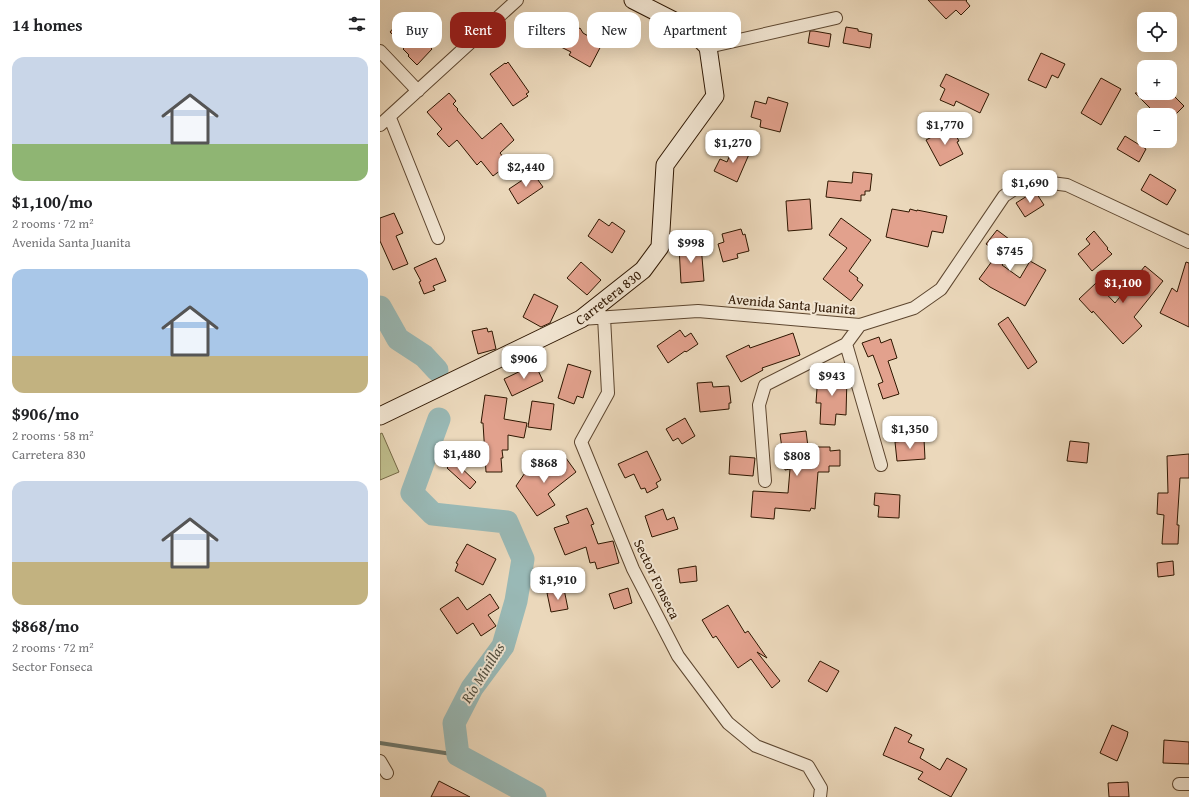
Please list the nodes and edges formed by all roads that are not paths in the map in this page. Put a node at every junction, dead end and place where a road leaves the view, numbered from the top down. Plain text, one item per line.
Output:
1 (517, 0) edge
2 (634, 0) edge
3 (658, 12) edge
4 (836, 18) dead end
5 (741, 40) edge
6 (708, 48) edge
7 (380, 51) edge
8 (418, 91) junction
9 (385, 121) edge
10 (438, 238) dead end
11 (1189, 242) edge
12 (604, 317) junction
13 (581, 319) junction
14 (860, 325) junction
15 (846, 344) junction
16 (380, 416) edge
17 (881, 465) dead end
18 (765, 480) dead end
19 (380, 761) edge
20 (387, 773) dead end
21 (820, 797) edge

1 - 8 street
2 - 3 street
4 - 5 street
6 - 13 street, Carretera 830
7 - 8 street
8 - 9 street
9 - 10 street
11 - 14 street, Avenida Santa Juanita
12 - 13 street, Avenida Santa Juanita
12 - 14 street, Avenida Santa Juanita
12 - 21 street, Sector Fonseca
13 - 16 street, Carretera 830
14 - 15 street
15 - 17 street
15 - 18 street
19 - 20 street

